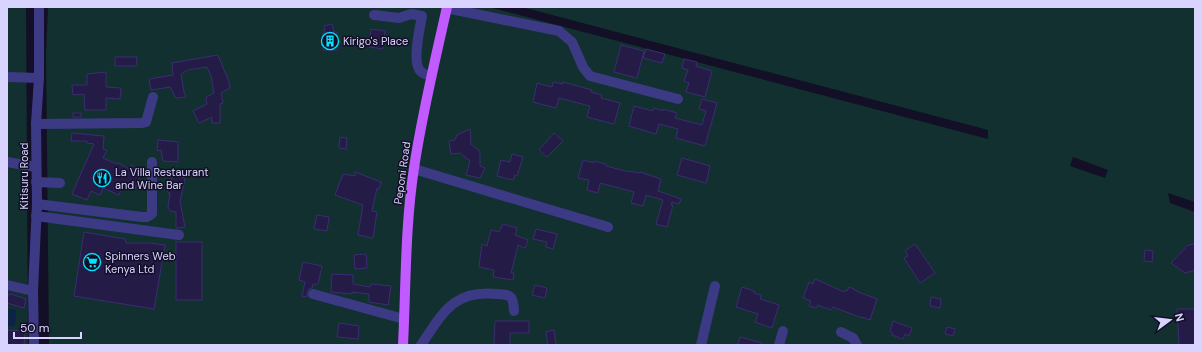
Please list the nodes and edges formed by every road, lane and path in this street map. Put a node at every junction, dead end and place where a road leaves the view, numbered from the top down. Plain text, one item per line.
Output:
1 (39, 7) edge
2 (446, 7) edge
3 (374, 15) dead end
4 (432, 75) junction
5 (7, 77) edge
6 (39, 78) junction
7 (153, 97) dead end
8 (678, 99) dead end
9 (36, 124) junction
10 (7, 162) edge
11 (152, 162) dead end
12 (36, 167) junction
13 (414, 169) junction
14 (36, 182) junction
15 (60, 183) dead end
16 (37, 204) junction
17 (36, 216) junction
18 (608, 227) dead end
19 (179, 235) dead end
20 (7, 285) edge
21 (715, 286) dead end
22 (33, 291) junction
23 (313, 294) dead end
24 (514, 311) dead end
25 (404, 319) junction
26 (783, 331) dead end
27 (841, 332) dead end
28 (34, 345) edge
29 (403, 345) edge
30 (420, 345) edge
31 (701, 345) edge
32 (779, 345) edge
33 (857, 345) edge

1 - 6 street, Kitisuru Road
2 - 4 main road, Peponi Road
2 - 8 street
3 - 4 street
4 - 13 main road, Peponi Road
5 - 6 street
6 - 9 street, Kitisuru Road
7 - 9 street
9 - 12 street, Kitisuru Road
10 - 12 street
11 - 16 street
12 - 14 street, Kitisuru Road
13 - 18 street
13 - 25 main road, Peponi Road
14 - 15 street
14 - 16 street, Kitisuru Road
16 - 17 street, Kitisuru Road
17 - 19 street
17 - 22 street, Kitisuru Road
20 - 22 street
21 - 31 street
22 - 28 street, Kitisuru Road
23 - 25 street
24 - 30 street
25 - 29 main road, Peponi Road
26 - 32 street
27 - 33 street

